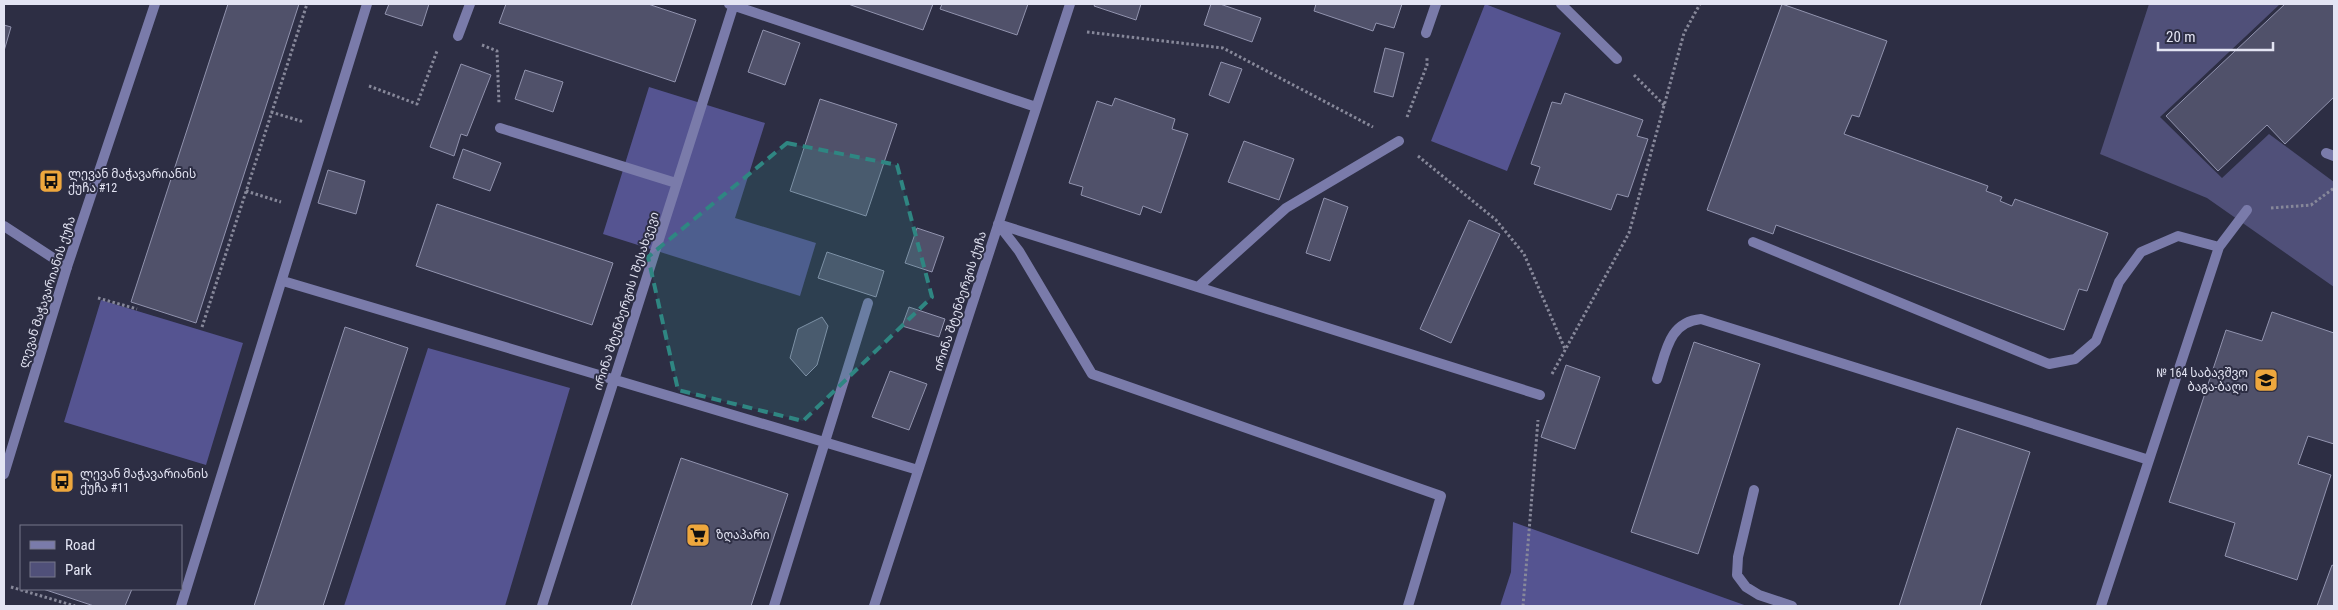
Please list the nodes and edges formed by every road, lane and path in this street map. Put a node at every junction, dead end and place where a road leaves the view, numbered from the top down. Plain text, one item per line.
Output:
1 (155, 4) edge
2 (307, 4) edge
3 (367, 4) edge
4 (470, 4) edge
5 (732, 4) edge
6 (1070, 4) edge
7 (1436, 4) edge
8 (1560, 4) edge
9 (1700, 4) edge
10 (1426, 33) joint
11 (458, 36) junction
12 (1617, 59) joint
13 (345, 78) junction
14 (1664, 105) junction
15 (1036, 107) junction
16 (271, 112) junction
17 (500, 128) joint
18 (328, 130) junction
19 (1399, 141) joint
20 (676, 183) junction
21 (2334, 188) edge
22 (246, 191) junction
23 (305, 209) junction
24 (2247, 210) joint
25 (998, 224) junction
26 (4, 226) edge
27 (1753, 242) dead end
28 (2219, 247) junction
29 (67, 267) junction
30 (283, 281) junction
31 (1198, 287) junction
32 (98, 298) dead end
33 (868, 303) dead end
34 (137, 309) dead end
35 (202, 327) dead end
36 (614, 379) junction
37 (1656, 379) dead end
38 (1540, 395) junction
39 (826, 442) junction
40 (2149, 460) junction
41 (918, 470) junction
42 (4, 474) edge
43 (1754, 490) dead end
44 (10, 587) dead end
45 (20, 590) edge
46 (20, 590) edge
47 (1759, 595) junction
48 (75, 606) edge
49 (181, 606) edge
50 (542, 606) edge
51 (774, 606) edge
52 (874, 606) edge
53 (1408, 606) edge
54 (1523, 606) edge
55 (1756, 606) edge
56 (1792, 606) edge
57 (2101, 606) edge

1 - 29 street, ლევან მაჭავარიანის ქუჩა
2 - 16 path
3 - 13 street
4 - 11 street
5 - 15 street
5 - 20 street, ირინა შტენბერგის I შესახვევი
6 - 15 street, ირინა შტენბერგის ქუჩა
7 - 10 street
8 - 12 street
9 - 14 path
10 - 19 path
11 - 13 path
11 - 17 path
12 - 14 path
13 - 18 street
14 - 38 path
15 - 25 street, ირინა შტენბერგის ქუჩა
16 - 18 path
16 - 22 path
17 - 20 street
18 - 23 street
19 - 31 street
20 - 36 street, ირინა შტენბერგის I შესახვევი
21 - 24 path
22 - 23 path
22 - 35 path
23 - 30 street
24 - 28 street
25 - 31 street
25 - 41 street, ირინა შტენბერგის ქუჩა
25 - 53 street
26 - 29 street
27 - 28 street
28 - 40 street
29 - 42 street, ლევან მაჭავარიანის ქუჩა
30 - 36 street
30 - 49 street
31 - 38 street
32 - 34 path
33 - 39 street
36 - 39 street
36 - 50 street, ირინა შტენბერგის I შესახვევი
37 - 40 street
38 - 54 path
39 - 41 street
39 - 51 street
40 - 57 street
41 - 52 street, ირინა შტენბერგის ქუჩა
43 - 47 street
44 - 46 path
45 - 48 path
47 - 55 street
47 - 56 street

